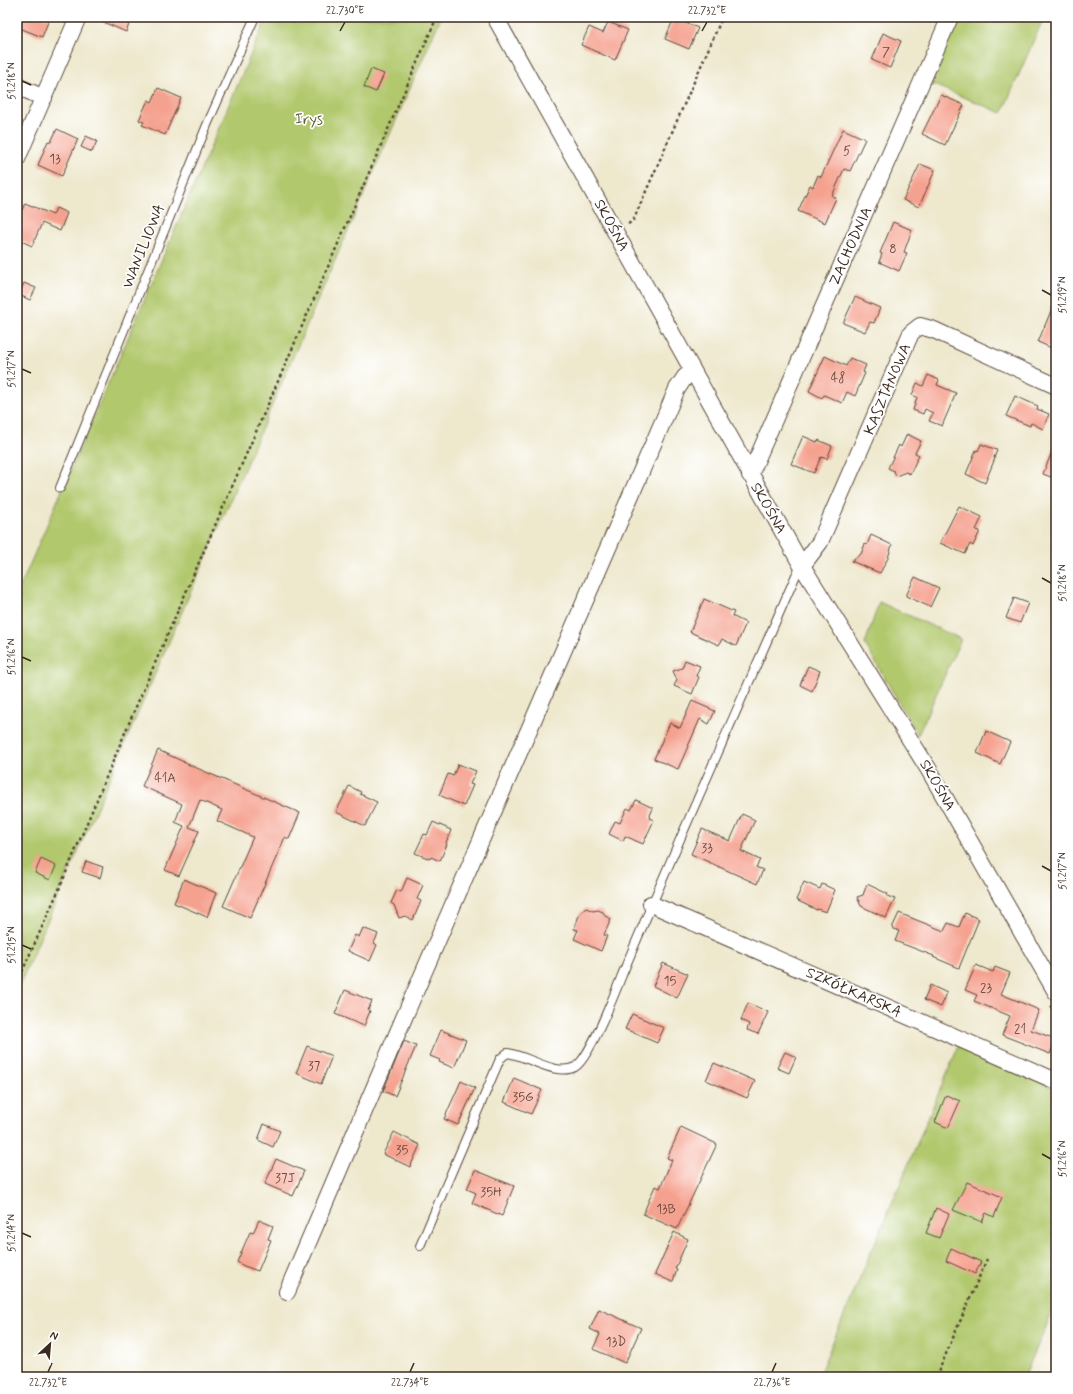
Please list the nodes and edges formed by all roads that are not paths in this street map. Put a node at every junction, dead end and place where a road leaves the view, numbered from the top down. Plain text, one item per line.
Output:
1 (78, 17) edge
2 (255, 17) edge
3 (495, 17) edge
4 (950, 17) edge
5 (17, 86) edge
6 (44, 98) junction
7 (17, 159) edge
8 (693, 372) junction
9 (1056, 386) edge
10 (750, 475) junction
11 (60, 488) dead end
12 (802, 566) junction
13 (651, 904) junction
14 (1056, 992) edge
15 (1056, 1081) edge
16 (420, 1246) dead end
17 (287, 1292) dead end

1 - 6 street
2 - 11 lane, WANILIOWA
3 - 8 street, SKOŚNA
4 - 10 street, ZACHODNIA
5 - 6 street
6 - 7 street
8 - 10 street, SKOŚNA
8 - 17 street
9 - 12 street, KASZTANOWA
10 - 12 street, SKOŚNA
12 - 13 lane
12 - 14 street, SKOŚNA
13 - 15 street, SZKÓŁKARSKA
13 - 16 lane

